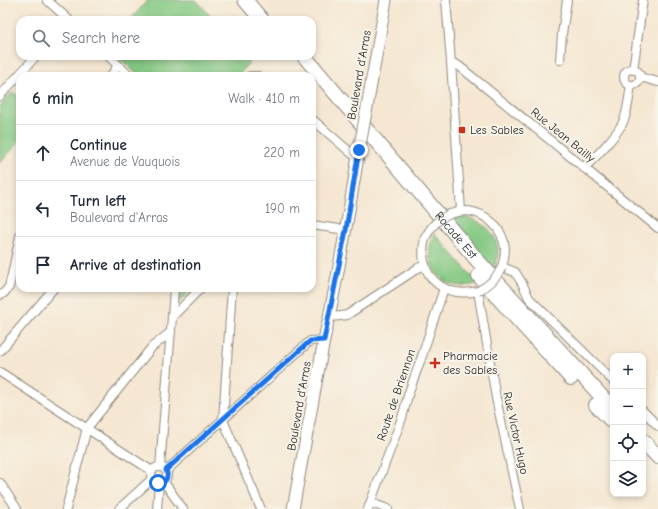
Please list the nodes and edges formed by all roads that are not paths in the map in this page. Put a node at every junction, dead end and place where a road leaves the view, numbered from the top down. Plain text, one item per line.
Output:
1 (47, 0) edge
2 (245, 0) edge
3 (256, 0) edge
4 (386, 0) edge
5 (446, 0) edge
6 (567, 0) edge
7 (643, 0) edge
8 (65, 16) edge
9 (259, 16) edge
10 (270, 16) edge
11 (32, 60) edge
12 (112, 60) edge
13 (296, 60) edge
14 (307, 60) edge
15 (560, 60) dead end
16 (451, 62) junction
17 (118, 66) junction
18 (633, 70) junction
19 (22, 72) edge
20 (114, 72) edge
21 (125, 72) edge
22 (307, 72) edge
23 (640, 77) junction
24 (16, 78) edge
25 (658, 82) edge
26 (316, 84) edge
27 (631, 85) junction
28 (0, 96) edge
29 (316, 122) edge
30 (358, 155) junction
31 (584, 168) junction
32 (461, 211) junction
33 (316, 225) edge
34 (658, 228) edge
35 (346, 230) junction
36 (16, 264) edge
37 (425, 265) junction
38 (502, 267) junction
39 (444, 288) junction
40 (478, 291) junction
41 (51, 292) edge
42 (174, 292) edge
43 (197, 292) edge
44 (232, 292) edge
45 (0, 295) edge
46 (172, 317) junction
47 (329, 317) junction
48 (171, 332) junction
49 (324, 340) junction
50 (0, 351) edge
51 (0, 372) edge
52 (610, 378) edge
53 (610, 406) edge
54 (646, 413) edge
55 (610, 419) edge
56 (222, 420) junction
57 (657, 422) edge
58 (87, 428) junction
59 (646, 444) edge
60 (646, 456) edge
61 (658, 457) edge
62 (658, 469) edge
63 (159, 475) junction
64 (0, 483) edge
65 (370, 506) edge
66 (17, 509) edge
67 (66, 509) edge
68 (119, 509) edge
69 (157, 509) edge
70 (183, 509) edge
71 (261, 509) edge
72 (294, 509) edge
73 (388, 509) edge
74 (520, 509) edge

1 - 8 street
2 - 9 highway
3 - 10 highway
4 - 30 main road, Boulevard d'Arras, bridge
5 - 16 street
6 - 15 street
7 - 18 street
11 - 19 street
12 - 17 street
13 - 22 highway
14 - 53 highway, Rocade Est
16 - 31 street, Rue Jean Bailly
16 - 32 street
17 - 20 street
17 - 21 street
18 - 23 street
18 - 27 street
23 - 25 street
23 - 27 street
24 - 28 street
26 - 55 highway, Rocade Est
27 - 31 street
29 - 30 street
30 - 35 main road, Boulevard d'Arras
31 - 34 street, Rue Jean Bailly
32 - 37 street, bridge
32 - 38 street
33 - 35 street
35 - 47 main road, Boulevard d'Arras
36 - 45 street
37 - 39 street
37 - 47 street
38 - 40 street, bridge
38 - 52 street
39 - 40 street
39 - 65 street, Route de Briennon
40 - 74 street, Rue Victor Hugo
41 - 50 street
42 - 46 street
43 - 46 street
44 - 56 street
46 - 48 street
47 - 49 main road, Boulevard d'Arras
48 - 58 street
48 - 63 street
49 - 56 street
49 - 72 main road, Boulevard d'Arras
51 - 58 street
54 - 57 street
56 - 63 street
56 - 71 street
58 - 63 street
58 - 67 street
59 - 61 highway
60 - 62 highway
63 - 68 street
63 - 69 street
63 - 70 street
64 - 66 street
65 - 73 street

